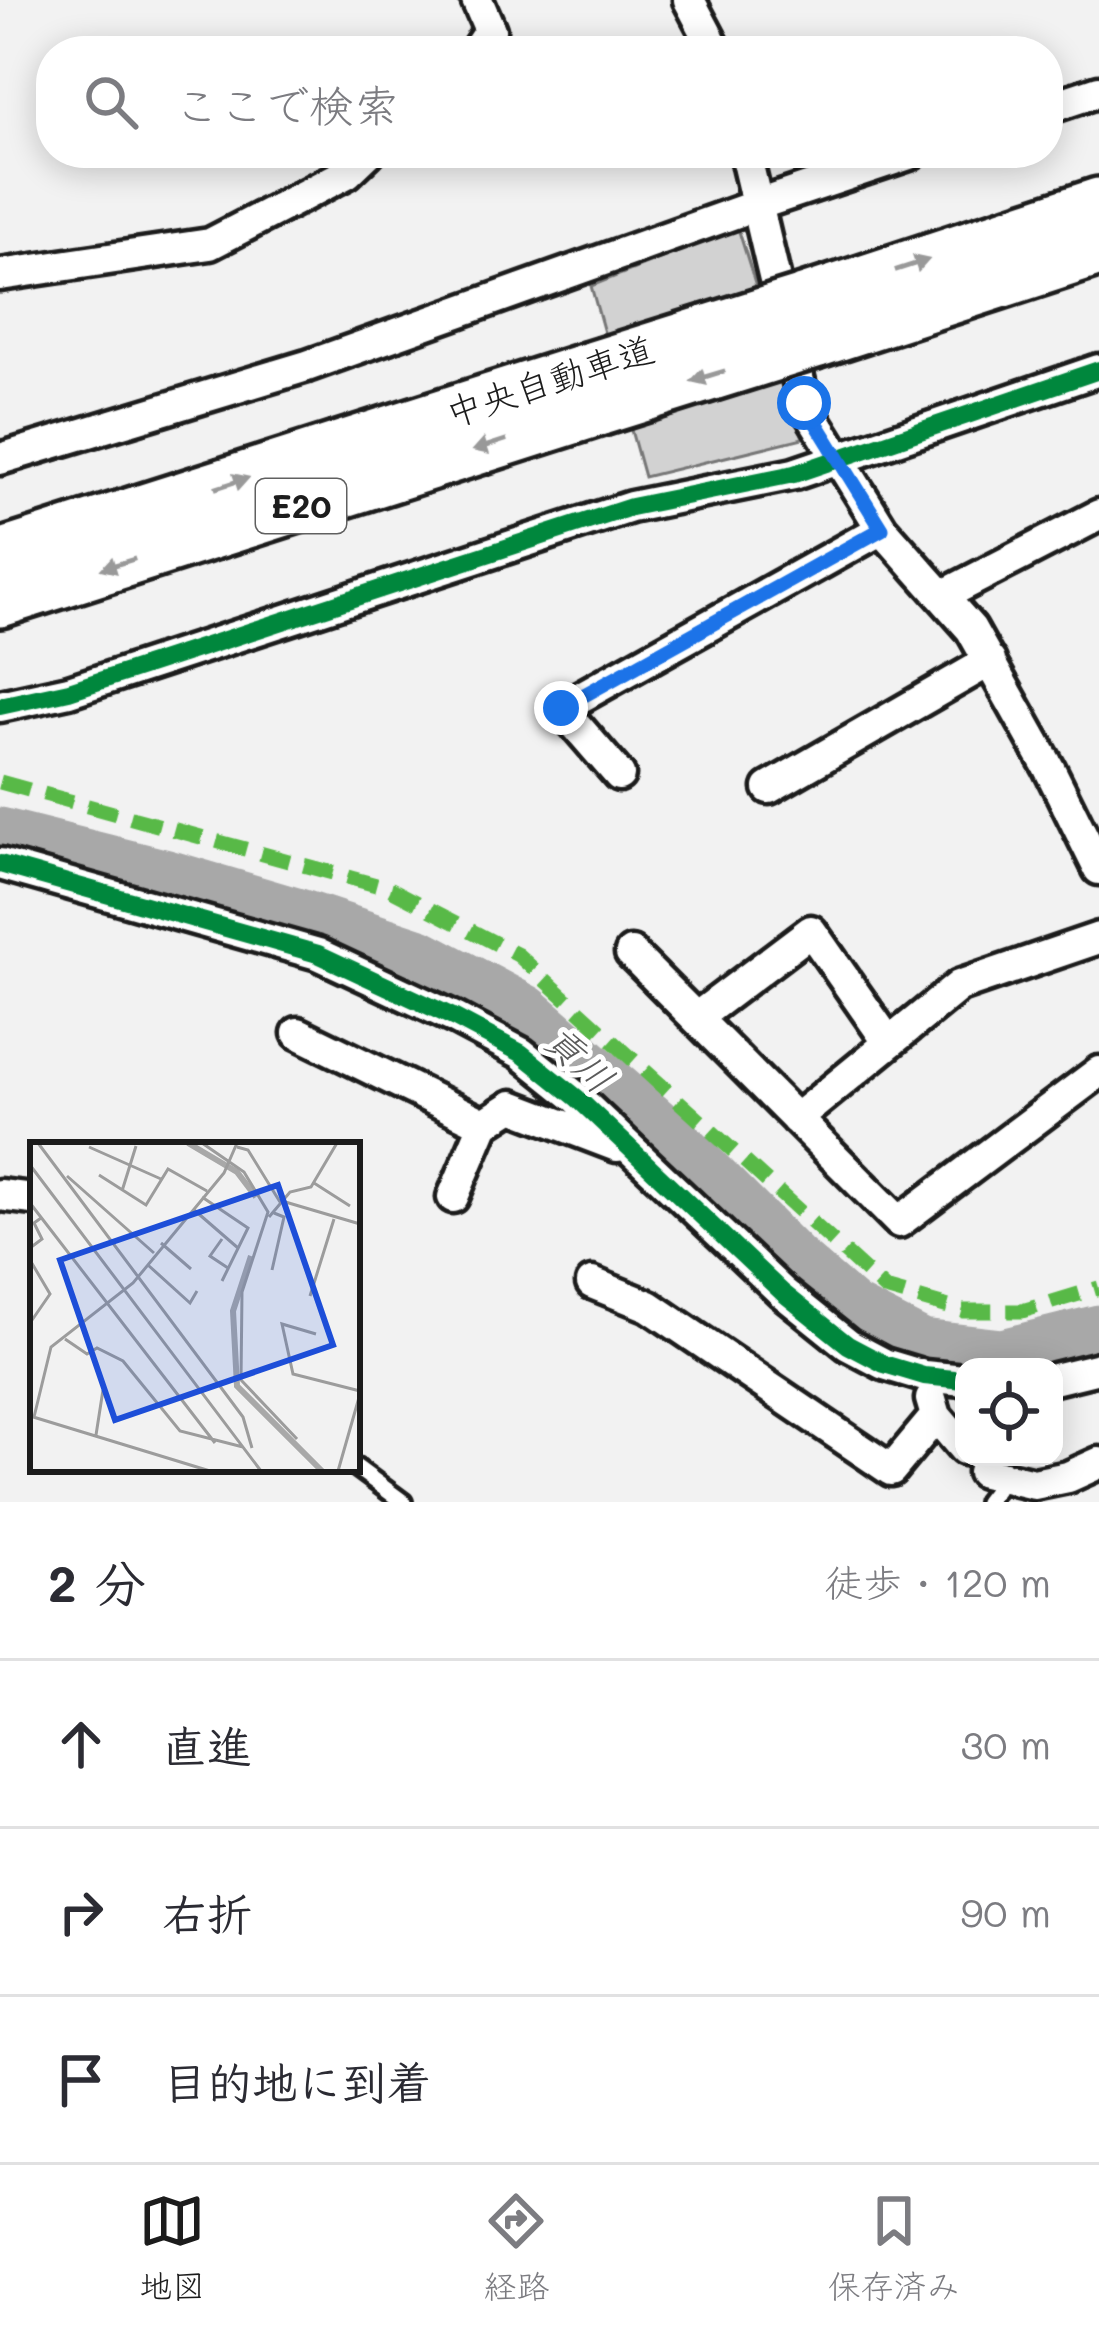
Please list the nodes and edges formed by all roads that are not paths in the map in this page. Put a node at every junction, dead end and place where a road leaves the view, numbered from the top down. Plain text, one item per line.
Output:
1 (477, 0) edge
2 (689, 0) edge
3 (486, 36) edge
4 (708, 36) edge
5 (1099, 91) edge
6 (1063, 103) edge
7 (351, 168) edge
8 (749, 168) edge
9 (867, 168) edge
10 (1099, 204) edge
11 (757, 205) junction
12 (1099, 250) edge
13 (0, 275) edge
14 (808, 322) junction
15 (1099, 370) edge
16 (594, 389) junction
17 (839, 458) junction
18 (0, 459) edge
19 (1099, 514) edge
20 (882, 529) junction
21 (0, 556) edge
22 (942, 596) junction
23 (0, 601) edge
24 (990, 661) junction
25 (0, 706) edge
26 (619, 775) dead end
27 (770, 788) dead end
28 (0, 864) edge
29 (1099, 869) edge
30 (1099, 938) edge
31 (632, 953) dead end
32 (696, 1018) junction
33 (298, 1033) dead end
34 (889, 1043) junction
35 (1099, 1072) edge
36 (796, 1119) junction
37 (484, 1124) junction
38 (634, 1152) junction
39 (0, 1195) edge
40 (453, 1197) dead end
41 (30, 1198) edge
42 (592, 1282) dead end
43 (1099, 1368) edge
44 (925, 1376) junction
45 (1063, 1377) edge
46 (955, 1380) edge
47 (936, 1416) junction
48 (1099, 1463) edge
49 (360, 1470) edge
50 (984, 1479) edge
51 (404, 1502) edge

1 - 3 street
2 - 4 street
5 - 6 street
7 - 13 street
8 - 11 street
9 - 11 street
14 -> 10 highway, 中央自動車道 / E20
11 - 17 street
11 - 18 street
12 - 14 highway, 中央自動車道 / E20
14 - 16 highway, 中央自動車道 / E20, bridge
15 - 17 street
21 -> 16 highway, 中央自動車道 / E20
16 -> 23 highway, 中央自動車道 / E20
17 - 20 street
17 - 25 street
19 - 22 street
20 - 22 street
20 - 26 street
22 - 24 street
24 - 27 street
24 - 29 street
28 - 38 street
30 - 34 street
31 - 32 street
32 - 34 street
32 - 36 street
33 - 37 street
34 - 36 street
35 - 36 street
37 - 38 street
37 - 40 street
38 - 44 street
39 - 41 street
42 - 47 street
43 - 45 street
44 - 46 street
44 - 47 street
47 - 50 street
48 - 50 street
49 - 51 lane

